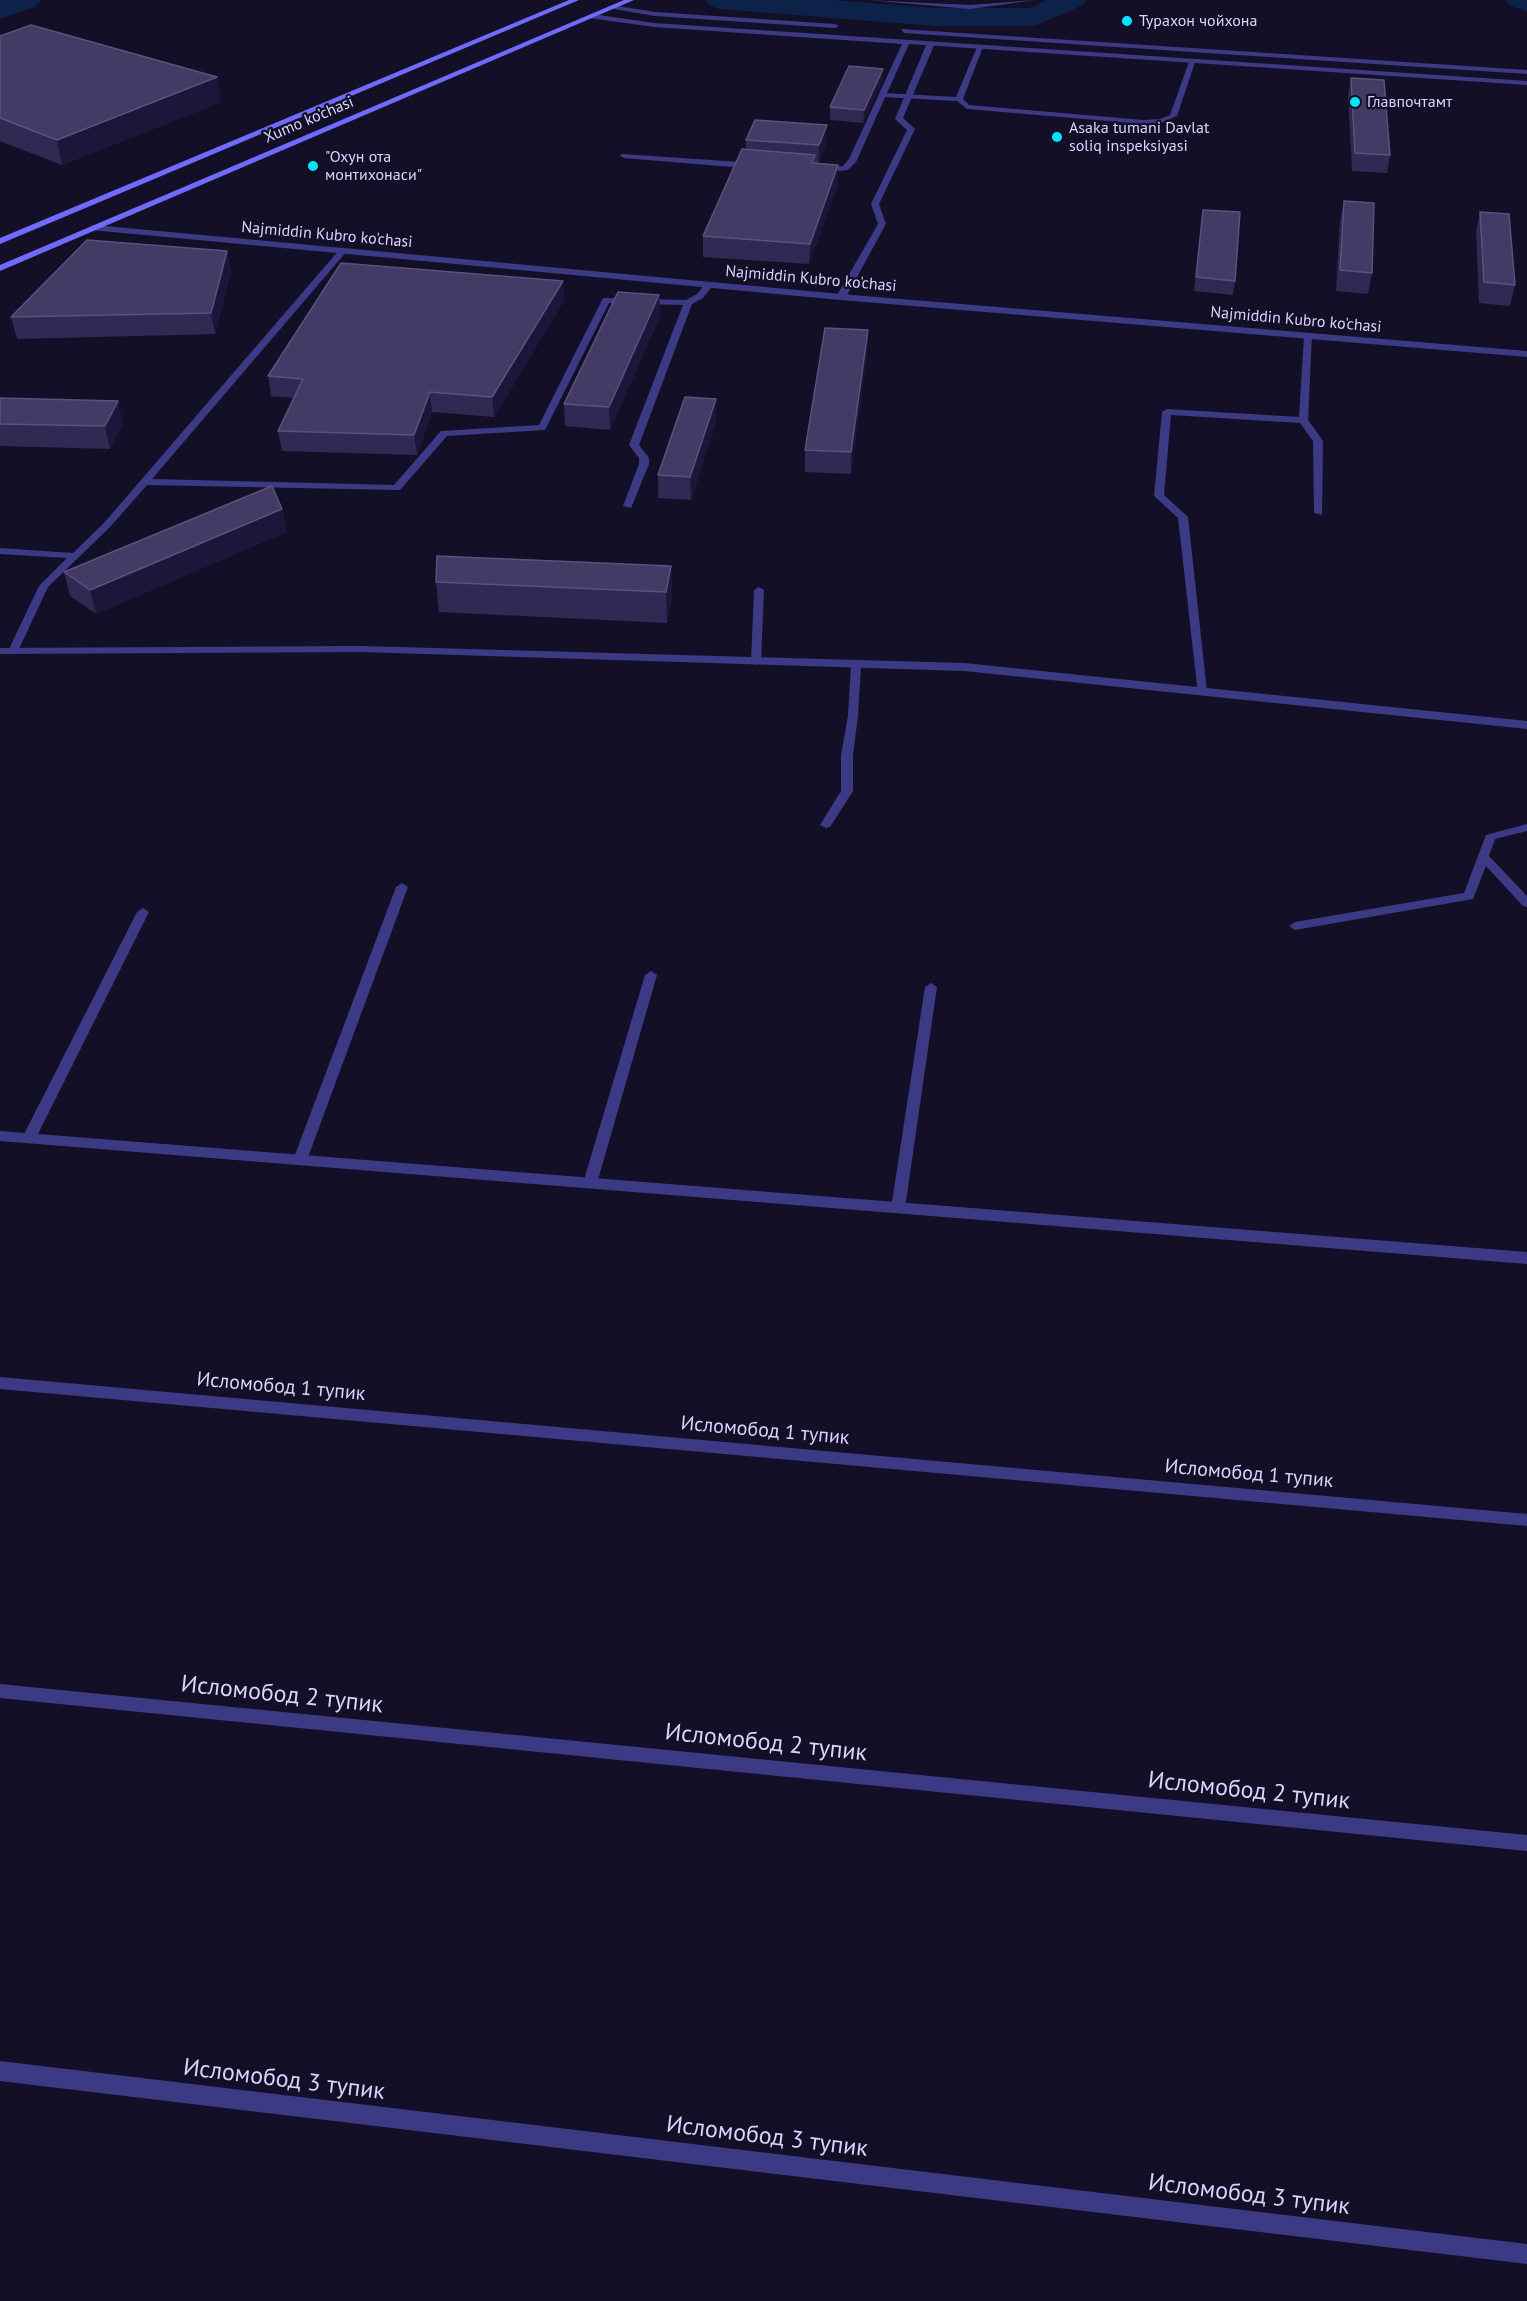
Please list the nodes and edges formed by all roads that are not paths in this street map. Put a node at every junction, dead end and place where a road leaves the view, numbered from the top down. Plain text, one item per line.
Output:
1 (575, 0) edge
2 (629, 0) edge
3 (870, 0) edge
4 (1033, 0) edge
5 (614, 7) junction
6 (538, 15) junction
7 (592, 16) junction
8 (574, 24) junction
9 (842, 27) dead end
10 (889, 30) dead end
11 (907, 41) junction
12 (931, 43) junction
13 (1088, 44) junction
14 (980, 47) junction
15 (1085, 54) junction
16 (1192, 62) junction
17 (1527, 72) edge
18 (1527, 83) edge
19 (884, 95) junction
20 (909, 96) junction
21 (959, 99) junction
22 (624, 156) dead end
23 (760, 166) edge
24 (806, 169) edge
25 (94, 228) junction
26 (0, 241) edge
27 (343, 251) junction
28 (0, 268) edge
29 (709, 285) junction
30 (841, 297) junction
31 (687, 303) junction
32 (1308, 336) junction
33 (1527, 354) edge
34 (1304, 420) junction
35 (144, 482) junction
36 (628, 506) dead end
37 (1319, 513) dead end
38 (0, 551) edge
39 (75, 556) junction
40 (759, 590) dead end
41 (6, 651) edge
42 (756, 662) junction
43 (856, 665) junction
44 (1202, 692) junction
45 (1527, 725) edge
46 (826, 825) dead end
47 (1527, 827) edge
48 (1483, 856) junction
49 (402, 887) dead end
50 (1527, 903) edge
51 (143, 912) dead end
52 (1295, 926) dead end
53 (651, 975) dead end
54 (931, 987) dead end
55 (0, 1136) edge
56 (30, 1138) junction
57 (300, 1160) junction
58 (590, 1183) junction
59 (898, 1208) junction
60 (1527, 1258) edge
61 (0, 1383) edge
62 (1527, 1520) edge
63 (0, 1691) edge
64 (1527, 1843) edge
65 (0, 2071) edge
66 (1527, 2254) edge

1 - 6 main road, Xumo ko’chasi
2 - 5 main road, Xumo ko’chasi
3 - 4 lane
5 - 7 main road, Xumo ko’chasi
5 - 9 street
6 - 8 main road
6 - 26 main road, Xumo ko’chasi
7 - 8 main road, Xumo ko’chasi
7 - 11 street
8 - 25 main road, Xumo ko’chasi
10 - 13 street
11 - 12 street
11 - 19 street
12 - 14 street
12 - 20 street
13 - 15 street
13 - 17 street
14 - 15 street
14 - 21 lane
15 - 16 street
16 - 18 street
16 - 21 lane
19 - 20 lane
19 - 24 street
20 - 21 lane
20 - 30 street
22 - 23 street
25 - 27 street, Najmiddin Kubro ko'chasi
25 - 28 main road, Xumo ko’chasi
27 - 29 street, Najmiddin Kubro ko'chasi
27 - 35 lane
29 - 30 street, Najmiddin Kubro ko'chasi
29 - 31 lane
30 - 32 street, Najmiddin Kubro ko'chasi
31 - 35 lane
31 - 36 lane
32 - 33 street, Najmiddin Kubro ko'chasi
32 - 34 lane
34 - 37 lane
34 - 44 lane
35 - 39 lane
38 - 39 lane
39 - 41 lane
40 - 42 lane
41 - 42 street
42 - 43 street
43 - 44 street
43 - 46 lane
44 - 45 street
47 - 48 lane
48 - 50 lane
48 - 52 lane
49 - 57 lane
51 - 56 lane
53 - 58 lane
54 - 59 lane
55 - 56 street
56 - 57 street
57 - 58 street
58 - 59 street
59 - 60 street
61 - 62 lane, Исломобод 1 тупик
63 - 64 lane, Исломобод 2 тупик
65 - 66 lane, Исломобод 3 тупик

